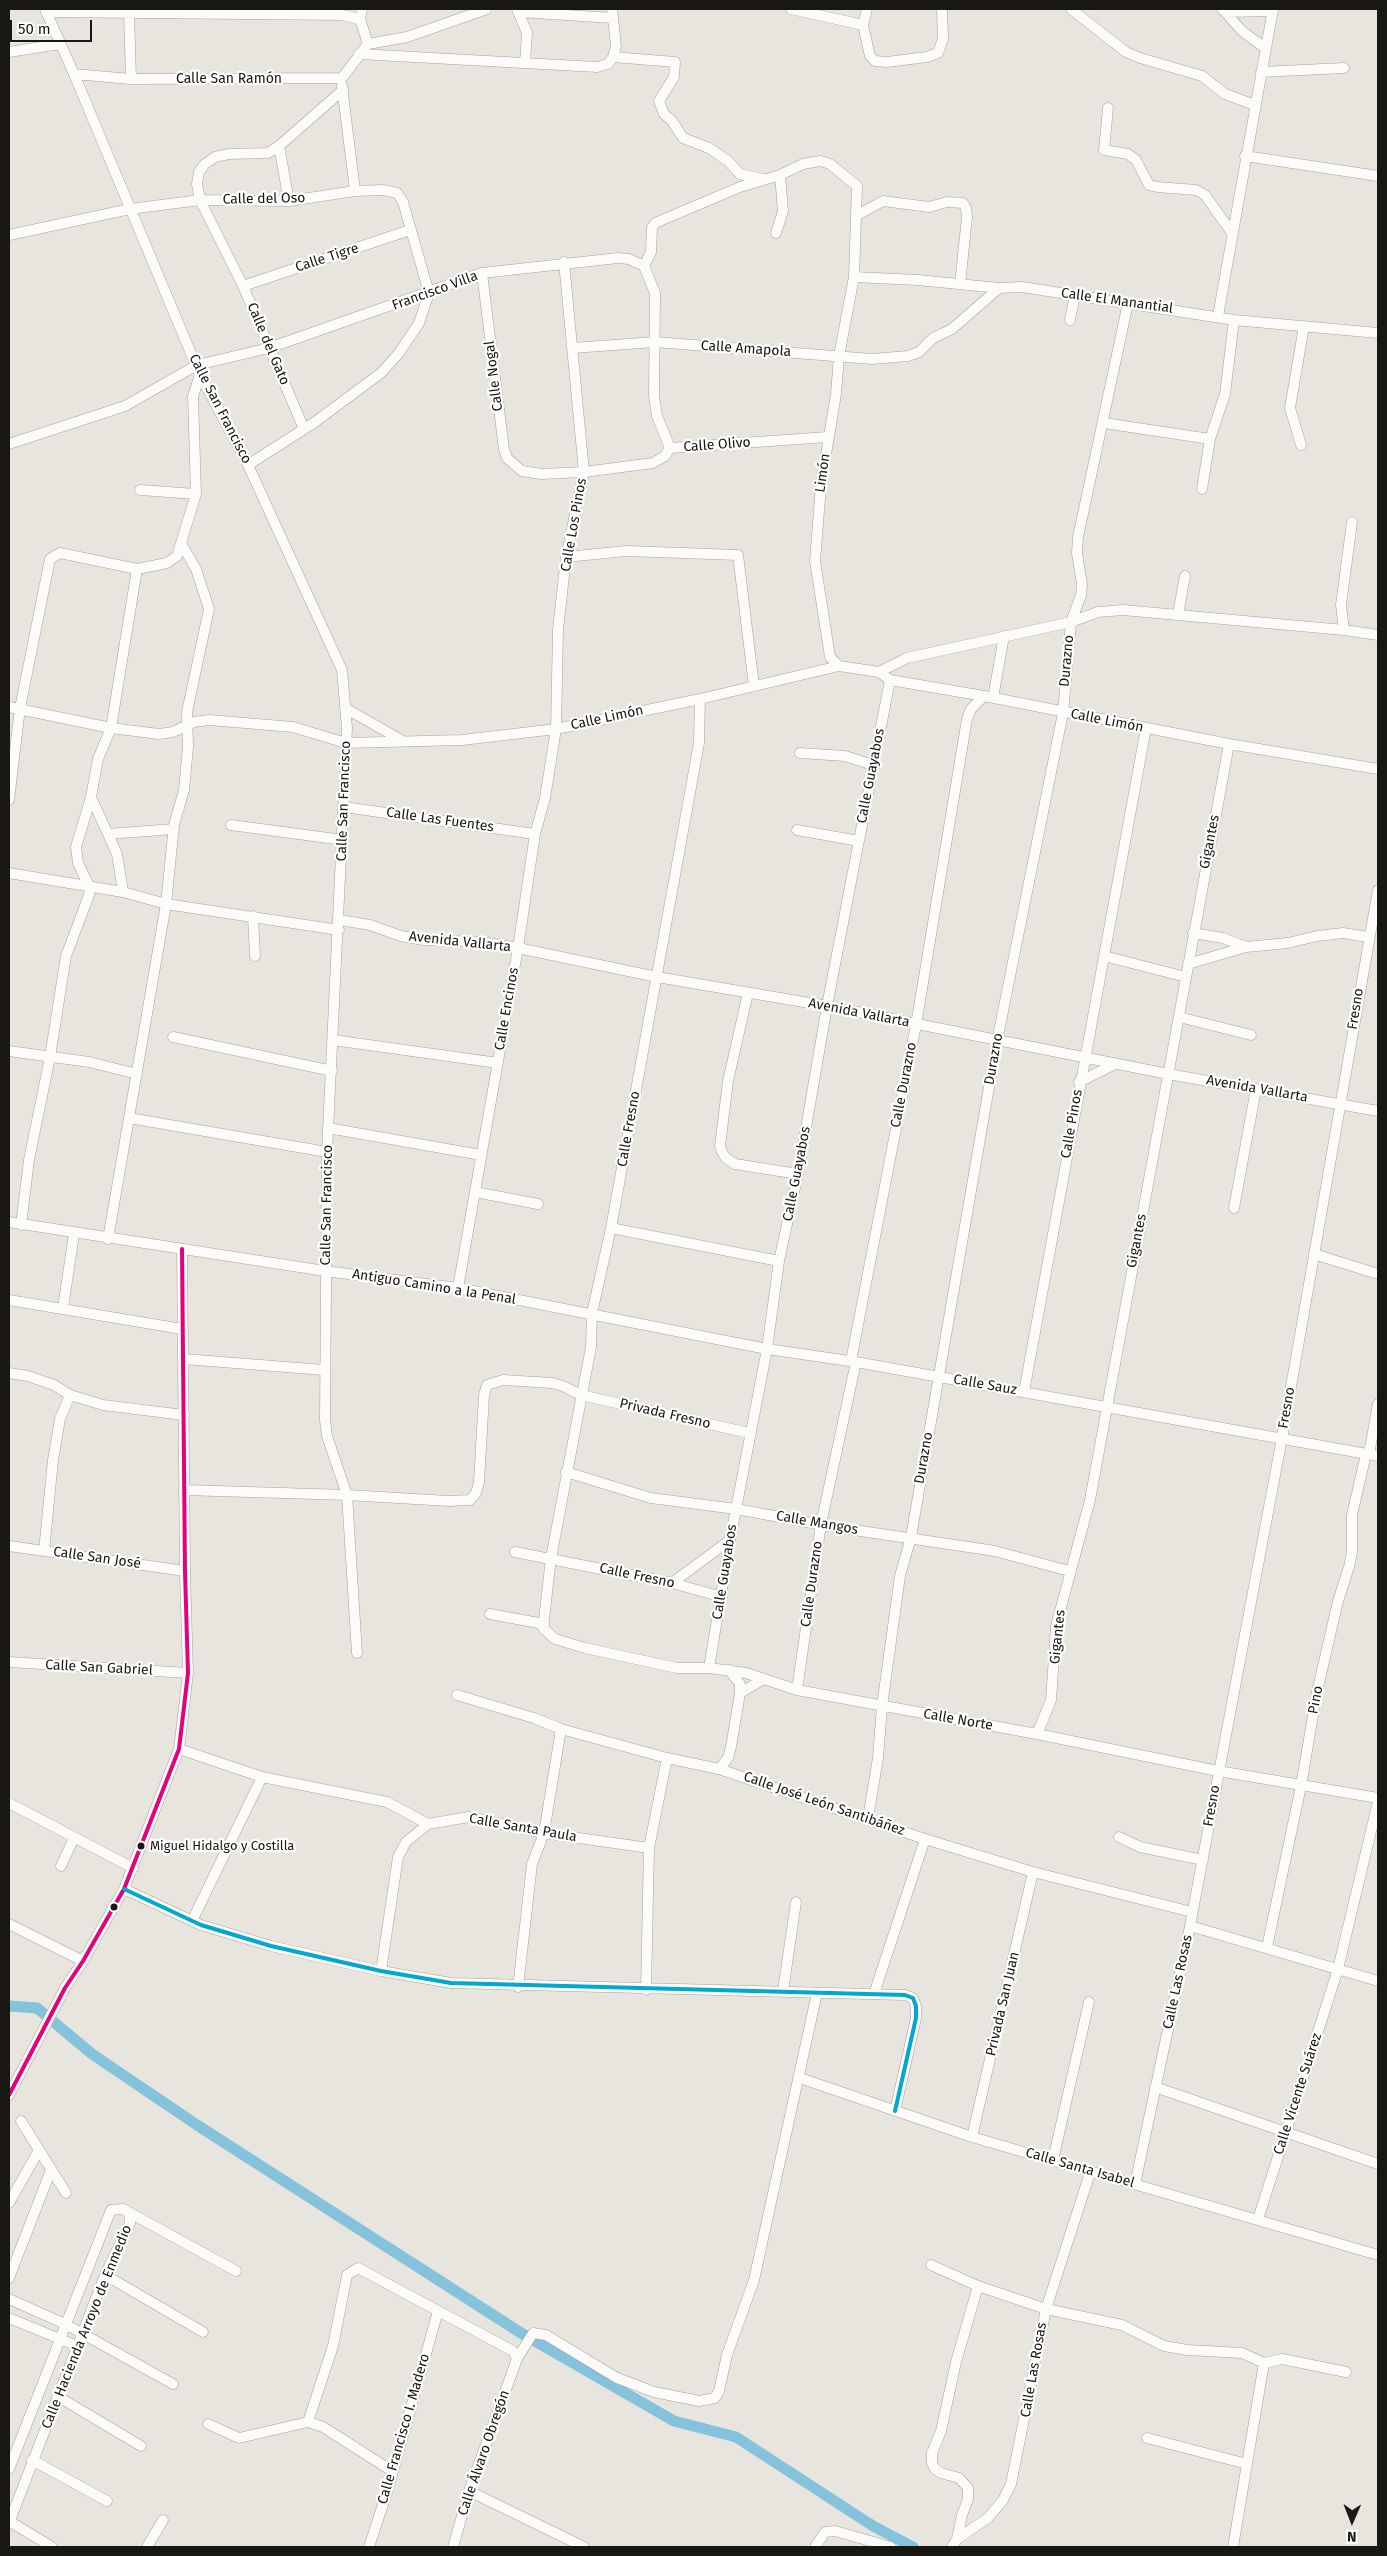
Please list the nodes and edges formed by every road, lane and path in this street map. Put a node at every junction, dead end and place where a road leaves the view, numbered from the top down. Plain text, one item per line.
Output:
1 (487, 9) edge
2 (790, 9) edge
3 (866, 9) edge
4 (942, 9) edge
5 (1071, 9) edge
6 (45, 10) edge
7 (518, 10) edge
8 (1223, 10) edge
9 (1273, 10) edge
10 (118, 11) edge
11 (129, 13) junction
12 (612, 13) edge
13 (361, 14) edge
14 (864, 25) junction
15 (385, 41) junction
16 (60, 44) junction
17 (368, 44) junction
18 (1266, 48) junction
19 (9, 52) edge
20 (359, 54) junction
21 (384, 56) junction
22 (613, 57) junction
23 (525, 63) junction
24 (1344, 68) dead end
25 (1261, 72) junction
26 (74, 74) junction
27 (342, 78) junction
28 (131, 79) junction
29 (343, 90) junction
30 (1255, 105) junction
31 (1108, 108) dead end
32 (279, 146) junction
33 (1245, 156) junction
34 (780, 175) junction
35 (1378, 176) edge
36 (766, 179) junction
37 (355, 191) junction
38 (200, 200) junction
39 (289, 201) junction
40 (130, 209) junction
41 (856, 216) junction
42 (410, 230) junction
43 (1232, 233) junction
44 (776, 234) dead end
45 (9, 235) edge
46 (564, 262) junction
47 (644, 266) junction
48 (482, 274) junction
49 (854, 277) junction
50 (960, 284) junction
51 (243, 286) junction
52 (1000, 288) junction
53 (429, 293) junction
54 (1075, 295) junction
55 (1128, 303) junction
56 (1218, 316) junction
57 (1070, 320) dead end
58 (1234, 320) junction
59 (1304, 326) junction
60 (1378, 333) edge
61 (654, 342) junction
62 (269, 348) junction
63 (573, 348) junction
64 (839, 356) junction
65 (198, 370) junction
66 (1104, 423) junction
67 (304, 430) junction
68 (828, 437) junction
69 (1210, 439) junction
70 (9, 444) edge
71 (1301, 445) dead end
72 (670, 448) junction
73 (248, 465) junction
74 (522, 471) joint
75 (584, 472) junction
76 (1202, 489) dead end
77 (140, 490) dead end
78 (196, 494) junction
79 (1352, 522) dead end
80 (182, 545) junction
81 (566, 557) junction
82 (137, 569) junction
83 (1185, 576) dead end
84 (1178, 614) junction
85 (1071, 622) junction
86 (1344, 630) junction
87 (1378, 635) edge
88 (1004, 636) junction
89 (839, 666) junction
90 (879, 672) junction
91 (890, 680) junction
92 (754, 686) junction
93 (959, 692) junction
94 (989, 697) junction
95 (700, 699) junction
96 (9, 707) edge
97 (20, 708) junction
98 (345, 708) junction
99 (1063, 713) junction
100 (967, 719) junction
101 (189, 724) junction
102 (111, 728) junction
103 (1146, 728) junction
104 (556, 729) junction
105 (404, 742) junction
106 (346, 744) junction
107 (1228, 744) junction
108 (800, 753) dead end
109 (873, 765) junction
110 (1378, 769) edge
111 (92, 797) junction
112 (9, 800) edge
113 (344, 806) junction
114 (231, 825) dead end
115 (174, 829) junction
116 (797, 830) dead end
117 (108, 834) junction
118 (535, 834) junction
119 (343, 840) junction
120 (859, 841) junction
121 (9, 873) edge
122 (90, 888) junction
123 (1378, 890) edge
124 (122, 892) junction
125 (166, 904) junction
126 (253, 916) junction
127 (339, 925) junction
128 (1372, 932) edge
129 (1193, 933) junction
130 (1246, 947) junction
131 (518, 948) junction
132 (255, 956) dead end
133 (1104, 956) junction
134 (1188, 964) junction
135 (657, 977) junction
136 (1186, 977) junction
137 (748, 993) junction
138 (827, 1006) junction
139 (1179, 1017) junction
140 (916, 1024) junction
141 (1251, 1035) dead end
142 (173, 1037) dead end
143 (334, 1040) junction
144 (998, 1041) junction
145 (9, 1051) edge
146 (50, 1057) junction
147 (1084, 1058) junction
148 (498, 1063) junction
149 (1114, 1064) junction
150 (332, 1070) junction
151 (137, 1074) junction
152 (1168, 1074) junction
153 (1080, 1082) junction
154 (1256, 1089) junction
155 (1341, 1103) junction
156 (1378, 1110) edge
157 (129, 1118) junction
158 (328, 1128) junction
159 (327, 1152) junction
160 (481, 1155) junction
161 (798, 1174) junction
162 (475, 1192) junction
163 (538, 1204) dead end
164 (1234, 1208) dead end
165 (9, 1222) edge
166 (21, 1225) junction
167 (611, 1228) junction
168 (74, 1234) junction
169 (108, 1239) junction
170 (182, 1249) junction
171 (1314, 1254) junction
172 (779, 1261) junction
173 (326, 1271) junction
174 (1378, 1274) edge
175 (458, 1288) junction
176 (9, 1300) edge
177 (63, 1308) junction
178 (592, 1314) junction
179 (182, 1329) junction
180 (767, 1349) junction
181 (184, 1359) junction
182 (854, 1362) junction
183 (324, 1370) junction
184 (9, 1373) edge
185 (938, 1376) junction
186 (1024, 1392) junction
187 (70, 1395) junction
188 (581, 1395) junction
189 (1378, 1404) edge
190 (1105, 1407) junction
191 (184, 1415) junction
192 (749, 1434) junction
193 (1282, 1438) junction
194 (1371, 1455) edge
195 (566, 1472) junction
196 (184, 1490) junction
197 (347, 1495) junction
198 (736, 1509) junction
199 (821, 1524) junction
200 (911, 1537) junction
201 (730, 1540) junction
202 (9, 1546) edge
203 (44, 1551) junction
204 (515, 1552) dead end
205 (551, 1558) junction
206 (185, 1571) junction
207 (1069, 1571) junction
208 (672, 1582) junction
209 (722, 1597) junction
210 (490, 1614) dead end
211 (544, 1626) junction
212 (357, 1653) dead end
213 (9, 1662) edge
214 (709, 1668) junction
215 (729, 1670) junction
216 (188, 1673) junction
217 (762, 1680) junction
218 (797, 1690) junction
219 (740, 1693) junction
220 (457, 1695) dead end
221 (882, 1706) junction
222 (561, 1729) junction
223 (1037, 1734) junction
224 (179, 1749) junction
225 (667, 1758) junction
226 (719, 1769) junction
227 (1218, 1771) junction
228 (262, 1777) junction
229 (1300, 1786) junction
230 (1378, 1800) edge
231 (9, 1803) edge
232 (868, 1818) junction
233 (428, 1824) junction
234 (544, 1833) junction
235 (1118, 1837) dead end
236 (74, 1838) junction
237 (925, 1839) junction
238 (649, 1848) junction
239 (1203, 1860) junction
240 (61, 1866) dead end
241 (133, 1868) junction
242 (1033, 1872) junction
243 (124, 1889) junction
244 (796, 1902) dead end
245 (1192, 1912) junction
246 (192, 1920) junction
247 (9, 1924) edge
248 (1190, 1926) junction
249 (1267, 1947) junction
250 (83, 1961) junction
251 (1338, 1969) junction
252 (381, 1971) junction
253 (1378, 1981) edge
254 (518, 1987) junction
255 (646, 1990) junction
256 (784, 1991) junction
257 (818, 1993) junction
258 (874, 1994) junction
259 (1089, 2002) dead end
260 (800, 2078) junction
261 (1155, 2087) junction
262 (9, 2095) edge
263 (895, 2111) junction
264 (21, 2121) dead end
265 (1285, 2132) junction
266 (972, 2137) junction
267 (39, 2150) junction
268 (1053, 2160) junction
269 (1378, 2164) edge
270 (51, 2170) junction
271 (1090, 2173) junction
272 (1135, 2184) junction
273 (66, 2193) dead end
274 (9, 2203) edge
275 (129, 2213) junction
276 (1258, 2219) junction
277 (1378, 2255) edge
278 (931, 2265) dead end
279 (236, 2271) dead end
280 (105, 2275) junction
281 (9, 2278) edge
282 (978, 2286) junction
283 (9, 2299) edge
284 (1046, 2310) junction
285 (438, 2311) junction
286 (9, 2318) edge
287 (65, 2324) junction
288 (203, 2332) dead end
289 (82, 2335) junction
290 (59, 2338) junction
291 (77, 2346) junction
292 (517, 2359) junction
293 (1264, 2362) junction
294 (1346, 2372) dead end
295 (173, 2384) dead end
296 (57, 2396) junction
297 (308, 2422) junction
298 (208, 2424) dead end
299 (1147, 2438) dead end
300 (141, 2446) dead end
301 (32, 2460) junction
302 (1247, 2464) junction
303 (9, 2469) edge
304 (392, 2471) junction
305 (469, 2491) junction
306 (107, 2501) dead end
307 (12, 2502) edge
308 (163, 2520) dead end
309 (9, 2522) edge
310 (955, 2543) edge
311 (52, 2547) edge
312 (147, 2547) edge
313 (369, 2547) edge
314 (453, 2547) edge
315 (584, 2547) edge
316 (815, 2547) edge
317 (891, 2547) edge
318 (1233, 2547) edge

1 - 15 street
2 - 14 street
3 - 14 street
4 - 14 street
5 - 30 street
6 - 10 street
6 - 16 street, Calle San Francisco
7 - 12 street
7 - 23 street
8 - 9 street
8 - 18 street
9 - 18 street
10 - 11 street
11 - 13 street
11 - 28 street
12 - 22 street
13 - 17 street
15 - 17 street
15 - 21 street
16 - 19 street
16 - 26 street, Calle San Francisco
17 - 20 street
18 - 25 street
20 - 21 street
20 - 27 street
21 - 23 street
22 - 23 street
22 - 36 street
24 - 25 street
25 - 30 street
26 - 28 street, Calle San Ramón
26 - 40 street, Calle San Francisco
27 - 28 street, Calle San Ramón
27 - 29 street
29 - 32 street
29 - 37 street
30 - 33 street
31 - 43 street
32 - 38 street
32 - 39 street
33 - 35 street
33 - 43 street
34 - 36 street
34 - 41 street, Limón
34 - 44 street
36 - 47 street
37 - 39 street, Calle del Oso
37 - 42 street, Calle del Oso
38 - 39 street, Calle del Oso
38 - 40 street, Calle del Oso
38 - 51 street, Calle del Gato
40 - 45 street, Calle del Oso
40 - 65 street, Calle San Francisco
41 - 49 street, Limón
41 - 50 street
42 - 51 street, Calle Tigre
42 - 53 street
43 - 56 street
46 - 47 street, Francisco Villa
46 - 48 street, Francisco Villa
46 - 63 street, Calle Los Pinos
47 - 61 street
48 - 53 street, Francisco Villa
48 - 74 street, Calle Nogal
49 - 50 street, Calle El Manantial
49 - 64 street, Limón
50 - 52 street, Calle El Manantial
51 - 62 street, Calle del Gato
52 - 54 street, Calle El Manantial
52 - 64 street, Calle Amapola
53 - 62 street, Francisco Villa
53 - 67 street
54 - 55 street, Calle El Manantial
54 - 57 street
55 - 56 street, Calle El Manantial
55 - 66 street, Durazno
56 - 58 street, Calle El Manantial
58 - 59 street, Calle El Manantial
58 - 69 street
59 - 60 street, Calle El Manantial
59 - 71 street
61 - 63 street, Calle Amapola
61 - 64 street, Calle Amapola
61 - 72 street
62 - 65 street, Francisco Villa
62 - 67 street, Calle del Gato
63 - 75 street, Calle Los Pinos
64 - 68 street, Limón
65 - 70 street, Francisco Villa
65 - 73 street, Calle San Francisco
65 - 78 street
66 - 69 street
66 - 85 street, Durazno
67 - 73 street
68 - 72 street, Calle Olivo
68 - 89 street, Limón
69 - 76 street
72 - 75 street, Calle Olivo
73 - 98 street, Calle San Francisco
74 - 75 street, Calle Olivo
75 - 81 street, Calle Los Pinos
77 - 78 street
78 - 80 street
79 - 86 street
80 - 82 street
80 - 101 street
81 - 92 street
81 - 104 street, Calle Los Pinos
82 - 97 street
82 - 102 street
83 - 84 street
84 - 85 street
84 - 86 street
85 - 88 street
85 - 99 street, Durazno
86 - 87 street
88 - 90 street
88 - 94 street
89 - 90 street, Calle Limón
89 - 92 street, Calle Limón
90 - 91 street, Calle Limón
91 - 93 street, Calle Limón
91 - 109 street, Calle Guayabos
92 - 95 street, Calle Limón
93 - 94 street, Calle Limón
93 - 100 street
94 - 99 street, Calle Limón
94 - 100 street, Calle Durazno
95 - 104 street, Calle Limón
95 - 135 street, Calle Fresno
96 - 97 street
97 - 102 street
97 - 112 street
98 - 105 street
98 - 106 street, Calle San Francisco
99 - 103 street, Calle Limón
99 - 144 street, Durazno
100 - 140 street, Calle Durazno
101 - 102 street
101 - 106 street
101 - 115 street
102 - 111 street
103 - 107 street, Calle Limón
103 - 133 street, Calle Pinos
104 - 105 street, Calle Limón
104 - 118 street, Calle Encinos
105 - 106 street, Calle Limón
106 - 113 street, Calle San Francisco
107 - 110 street, Calle Limón
107 - 129 street, Gigantes
108 - 109 street
109 - 120 street, Calle Guayabos
111 - 117 street
111 - 122 street
113 - 118 street, Calle Las Fuentes
113 - 119 street, Calle San Francisco
114 - 119 street
115 - 117 street
115 - 125 street
116 - 120 street
117 - 124 street
118 - 131 street, Calle Encinos
119 - 127 street, Calle San Francisco
120 - 138 street, Calle Guayabos
121 - 122 street, Avenida Vallarta
122 - 124 street, Avenida Vallarta
122 - 146 street
123 - 128 street, Fresno
124 - 125 street, Avenida Vallarta
125 - 126 street, Avenida Vallarta
125 - 151 street
126 - 127 street, Avenida Vallarta
126 - 132 street
127 - 131 street, Avenida Vallarta
127 - 143 street, Calle San Francisco
128 - 130 street
128 - 155 street, Fresno
129 - 130 street
129 - 134 street, Gigantes
130 - 134 street
131 - 135 street, Avenida Vallarta
131 - 148 street, Calle Encinos
133 - 136 street
133 - 147 street, Calle Pinos
134 - 136 street, Gigantes
135 - 137 street, Avenida Vallarta
135 - 167 street, Calle Fresno
136 - 139 street, Gigantes
137 - 138 street, Avenida Vallarta
137 - 161 street
138 - 140 street, Avenida Vallarta
138 - 161 street, Calle Guayabos
139 - 141 street
139 - 152 street, Gigantes
140 - 144 street, Avenida Vallarta
140 - 182 street, Calle Durazno
142 - 150 street
143 - 148 street
143 - 150 street, Calle San Francisco
144 - 147 street, Avenida Vallarta
144 - 185 street, Durazno
145 - 146 street
146 - 151 street
146 - 166 street
147 - 149 street, Avenida Vallarta
147 - 153 street, Calle Pinos
148 - 160 street, Calle Encinos
149 - 152 street, Avenida Vallarta
149 - 153 street
150 - 158 street, Calle San Francisco
151 - 157 street
152 - 154 street, Avenida Vallarta
152 - 190 street, Gigantes
153 - 186 street, Calle Pinos
154 - 155 street, Avenida Vallarta
154 - 164 street
155 - 156 street, Avenida Vallarta
155 - 171 street, Fresno
157 - 159 street
157 - 169 street
158 - 159 street, Calle San Francisco
158 - 160 street
159 - 173 street, Calle San Francisco
160 - 162 street, Calle Encinos
161 - 172 street, Calle Guayabos
162 - 163 street
162 - 175 street, Calle Encinos
165 - 166 street, Antiguo Camino a la Penal
166 - 168 street, Antiguo Camino a la Penal
167 - 172 street
167 - 178 street, Calle Fresno
168 - 169 street, Antiguo Camino a la Penal
168 - 177 street
169 - 170 street, Antiguo Camino a la Penal
170 - 173 street, Antiguo Camino a la Penal
170 - 179 street
171 - 174 street
171 - 193 street, Fresno
172 - 180 street, Calle Guayabos
173 - 175 street, Antiguo Camino a la Penal
173 - 183 street, Calle San Francisco
175 - 178 street, Antiguo Camino a la Penal
176 - 177 street
177 - 179 street
178 - 180 street, Calle Sauz
178 - 188 street, Calle Fresno
179 - 181 street
180 - 182 street, Calle Sauz
180 - 192 street, Calle Guayabos
181 - 183 street
181 - 191 street
182 - 185 street, Calle Sauz
182 - 199 street, Calle Durazno
183 - 197 street, Calle San Francisco
184 - 187 street
185 - 186 street, Calle Sauz
185 - 200 street, Durazno
186 - 190 street, Calle Sauz
187 - 191 street
187 - 203 street
188 - 192 street, Privada Fresno
188 - 195 street, Calle Fresno
188 - 197 street, Privada Fresno
189 - 194 street, Pino
190 - 193 street, Calle Sauz
190 - 207 street, Gigantes
191 - 196 street
192 - 198 street, Calle Guayabos
193 - 194 street, Calle Sauz
193 - 227 street, Fresno
194 - 229 street, Pino
195 - 198 street, Calle Mangos
195 - 205 street, Calle Fresno
196 - 197 street
196 - 206 street
197 - 212 street, Calle San Francisco
198 - 199 street, Calle Mangos
198 - 201 street, Calle Guayabos
199 - 200 street, Calle Mangos
199 - 218 street, Calle Durazno
200 - 207 street, Calle Mangos
200 - 221 street, Durazno
201 - 208 street
201 - 209 street, Calle Guayabos
202 - 203 street, Calle San José
203 - 206 street, Calle San José
204 - 205 street, Calle Fresno
205 - 208 street, Calle Fresno
205 - 211 street, Calle Fresno
206 - 216 street
207 - 223 street, Gigantes
208 - 209 street, Calle Fresno
209 - 214 street, Calle Guayabos
210 - 211 street
211 - 214 street, Calle Norte
213 - 216 street, Calle San Gabriel
214 - 215 street, Calle Norte
215 - 217 street, Calle Norte
215 - 219 street
216 - 224 street
217 - 218 street, Calle Norte
217 - 219 street
218 - 221 street, Calle Norte
219 - 226 street
220 - 222 street, Calle José León Santibáñez
221 - 223 street, Calle Norte
221 - 232 street, Durazno
222 - 225 street, Calle José León Santibáñez
222 - 234 street
223 - 227 street, Calle Norte
224 - 228 street
224 - 241 street
225 - 226 street, Calle José León Santibáñez
225 - 238 street
226 - 232 street, Calle José León Santibáñez
227 - 229 street, Calle Norte
227 - 239 street, Fresno
228 - 233 street
228 - 246 street
229 - 230 street, Calle Norte
229 - 249 street, Pino
230 - 251 street, Calle Vicente Suárez
231 - 236 street
232 - 237 street, Calle José León Santibáñez
233 - 234 street, Calle Santa Paula
233 - 252 street
234 - 238 street, Calle Santa Paula
234 - 254 street
235 - 239 street
236 - 240 street
236 - 241 street
237 - 242 street, Calle José León Santibáñez
237 - 258 street
238 - 255 street
239 - 245 street, Fresno
241 - 243 street
242 - 245 street, Calle José León Santibáñez
242 - 266 street, Privada San Juan
243 - 246 street
243 - 250 street
244 - 256 street
245 - 248 street, Fresno
246 - 252 street
247 - 250 street
248 - 249 street
248 - 261 street, Calle Las Rosas
249 - 251 street
250 - 262 street
251 - 253 street
251 - 265 street, Calle Vicente Suárez
252 - 254 street
254 - 255 street
255 - 256 street
256 - 257 street
257 - 258 street
257 - 260 street
258 - 263 street
259 - 268 street
260 - 263 street, Calle Santa Isabel
260 - 292 street, Calle Álvaro Obregón
261 - 265 street
261 - 272 street, Calle Las Rosas
263 - 266 street, Calle Santa Isabel
264 - 267 street
265 - 269 street
265 - 276 street, Calle Vicente Suárez
266 - 268 street, Calle Santa Isabel
267 - 270 street
267 - 274 street
268 - 271 street, Calle Santa Isabel
270 - 273 street
270 - 281 street
271 - 272 street, Calle Santa Isabel
271 - 284 street, Calle Las Rosas
272 - 276 street, Calle Santa Isabel
275 - 279 street
275 - 280 street, Calle Hacienda Arroyo de Enmedio
275 - 287 street, Calle Hacienda Arroyo de Enmedio
276 - 277 street, Calle Santa Isabel
278 - 282 street
280 - 288 street
280 - 289 street, Calle Hacienda Arroyo de Enmedio
282 - 284 street
282 - 310 street
283 - 287 street
284 - 293 street
284 - 310 street, Calle Las Rosas
285 - 292 street
285 - 297 street
285 - 304 street, Calle Francisco I. Madero
286 - 290 street
287 - 289 street
287 - 290 street, Calle Hacienda Arroyo de Enmedio
289 - 291 street, Calle Hacienda Arroyo de Enmedio
289 - 295 street
290 - 291 street
290 - 303 street, Calle Hacienda Arroyo de Enmedio
291 - 296 street, Calle Hacienda Arroyo de Enmedio
292 - 305 street, Calle Álvaro Obregón
293 - 294 street
293 - 302 street
296 - 300 street
296 - 301 street, Calle Hacienda Arroyo de Enmedio
297 - 298 street
297 - 304 street
299 - 302 street
301 - 306 street
301 - 307 street, Calle Hacienda Arroyo de Enmedio
302 - 318 street
304 - 313 street, Calle Francisco I. Madero
305 - 314 street, Calle Álvaro Obregón
305 - 315 street
307 - 309 street, Calle Hacienda Arroyo de Enmedio
308 - 312 street
309 - 311 street
316 - 317 street

